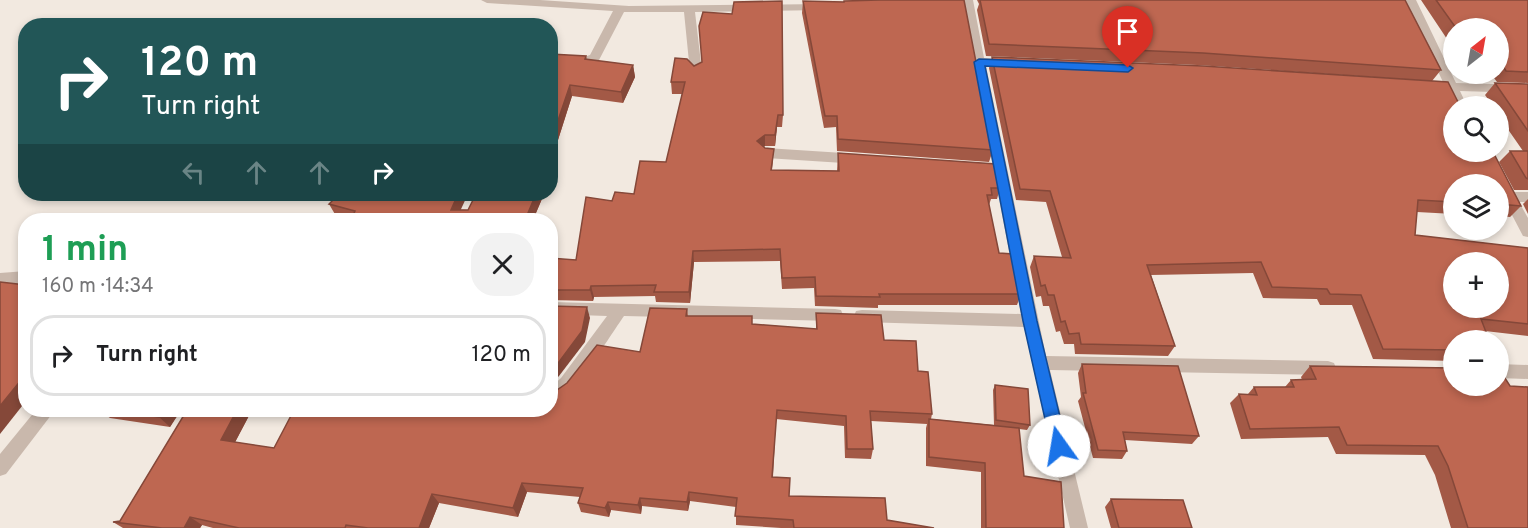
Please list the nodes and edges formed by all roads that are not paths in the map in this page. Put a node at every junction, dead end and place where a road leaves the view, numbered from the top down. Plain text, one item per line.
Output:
1 (487, 0) edge
2 (1410, 0) edge
3 (964, 3) edge
4 (840, 6) edge
5 (620, 8) junction
6 (689, 8) junction
7 (558, 61) edge
8 (979, 62) junction
9 (1024, 64) edge
10 (696, 72) edge
11 (1416, 85) edge
12 (1451, 88) junction
13 (1528, 90) edge
14 (1455, 96) edge
15 (766, 153) edge
16 (872, 160) edge
17 (1510, 197) joint
18 (1528, 197) edge
19 (1528, 232) edge
20 (18, 278) edge
21 (0, 279) edge
22 (558, 308) edge
23 (620, 309) junction
24 (1030, 321) junction
25 (1040, 363) junction
26 (1347, 368) edge
27 (1509, 371) edge
28 (1528, 372) edge
29 (558, 391) edge
30 (40, 417) edge
31 (0, 468) edge
32 (1079, 528) edge

1 - 5 street
2 - 12 street
3 - 8 street
4 - 6 street
5 - 6 street
5 - 7 street
6 - 10 street
8 - 9 street
8 - 24 street
11 - 12 street
12 - 13 street
12 - 14 street
15 - 16 street
17 - 18 street
17 - 19 street
20 - 21 street
22 - 23 street
23 - 24 street
23 - 29 street
24 - 25 street
25 - 26 street
25 - 32 street
27 - 28 street
30 - 31 street

